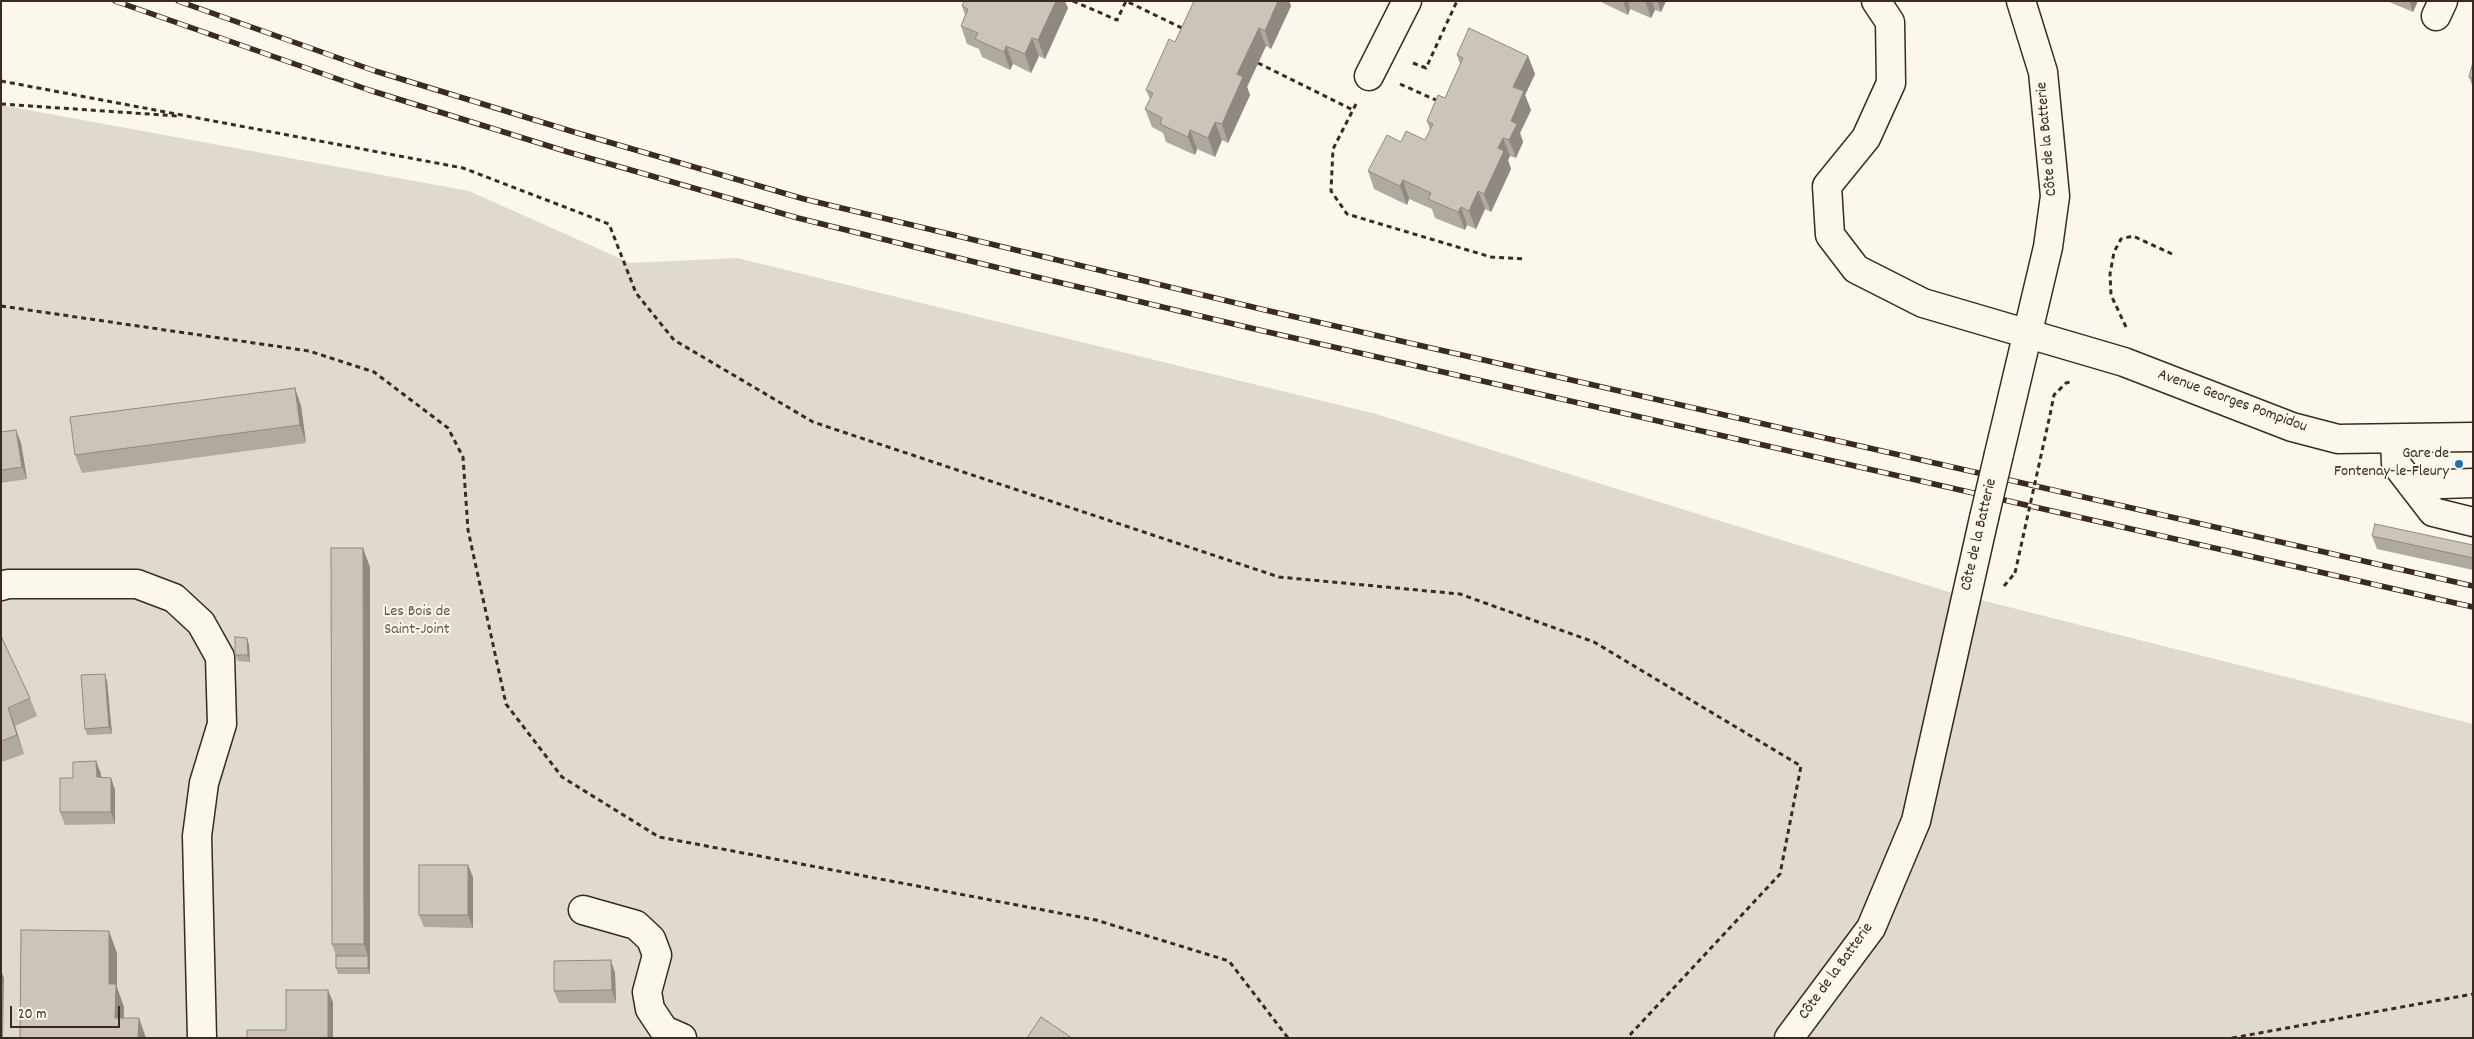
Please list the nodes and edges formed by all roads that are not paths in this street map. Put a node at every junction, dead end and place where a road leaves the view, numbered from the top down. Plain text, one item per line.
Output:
1 (1407, 1) edge
2 (1876, 1) edge
3 (2020, 1) edge
4 (1374, 65) road end
5 (2027, 332) junction
6 (2473, 437) edge
7 (2395, 439) junction
8 (2473, 483) edge
9 (2412, 485) junction
10 (2473, 522) edge
11 (1, 586) edge
12 (583, 910) dead end
13 (202, 1038) edge
14 (682, 1038) edge
15 (1789, 1038) edge

1 - 4 main road
2 - 5 main road, Avenue Georges Pompidou
3 - 5 main road, Côte de la Batterie
5 - 7 main road, Avenue Georges Pompidou
5 - 15 main road, Côte de la Batterie, bridge
6 - 7 main road, Avenue Georges Pompidou
7 - 9 main road
8 - 9 main road
9 - 10 main road
11 - 13 main road
12 - 14 main road

